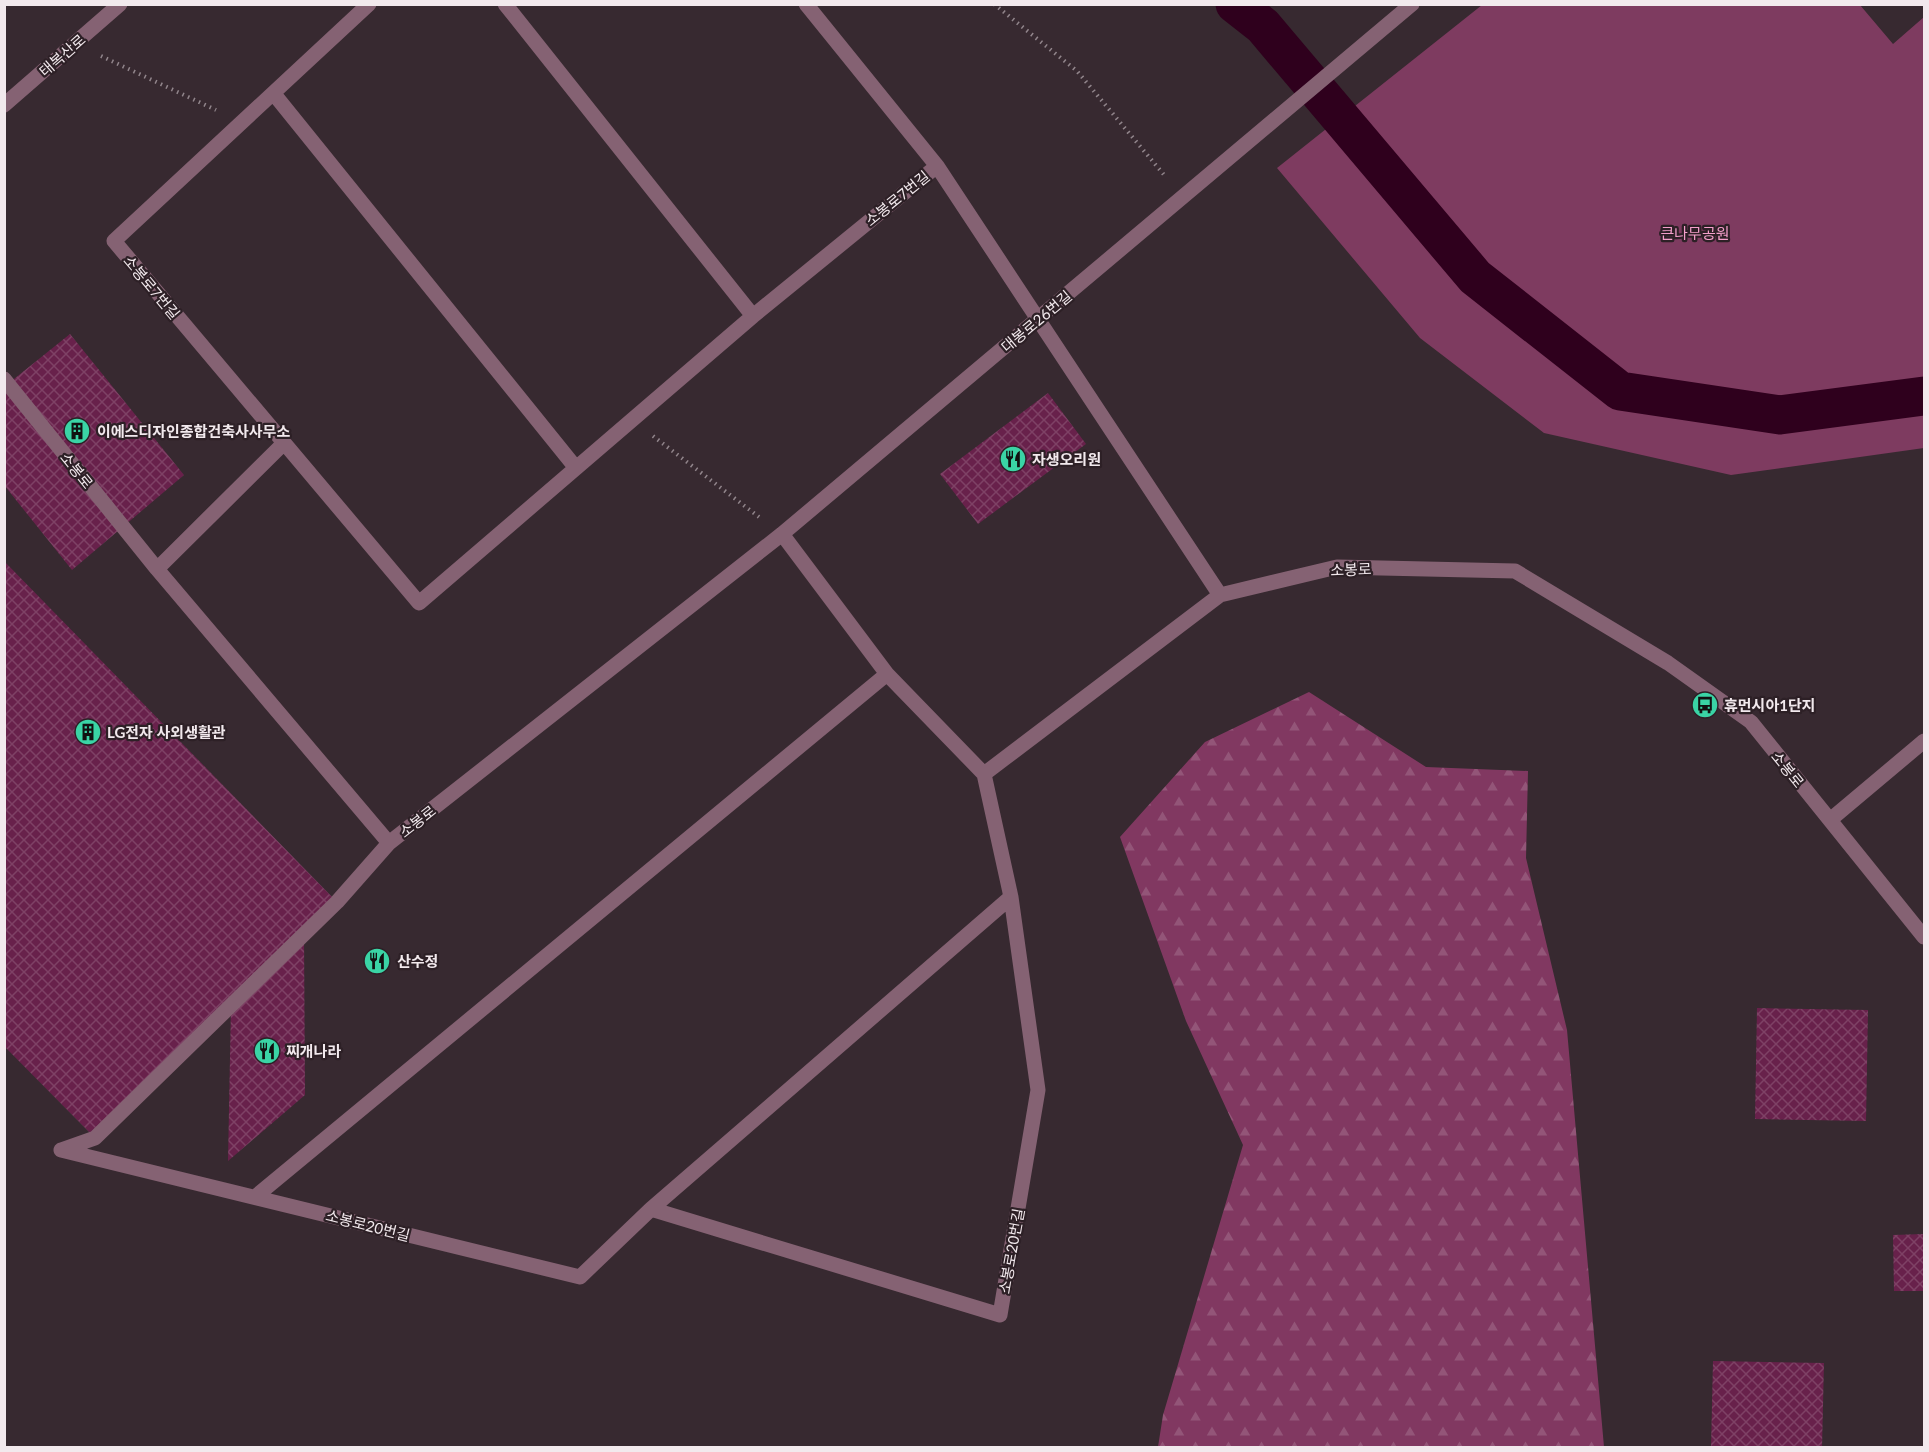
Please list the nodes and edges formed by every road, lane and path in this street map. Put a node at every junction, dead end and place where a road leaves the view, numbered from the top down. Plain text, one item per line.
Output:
1 (120, 4) edge
2 (369, 4) edge
3 (505, 4) edge
4 (806, 4) edge
5 (994, 4) edge
6 (1412, 4) edge
7 (74, 44) junction
8 (274, 94) junction
9 (4, 105) edge
10 (244, 123) junction
11 (937, 166) junction
12 (1183, 197) junction
13 (753, 316) junction
14 (1037, 321) junction
15 (4, 379) edge
16 (631, 419) junction
17 (283, 444) junction
18 (576, 468) junction
19 (782, 534) junction
20 (157, 569) junction
21 (1220, 595) junction
22 (887, 674) junction
23 (1924, 741) edge
24 (984, 774) junction
25 (1830, 820) junction
26 (389, 843) junction
27 (1011, 897) junction
28 (1924, 938) edge
29 (255, 1197) junction
30 (651, 1209) junction

1 - 7 street, 태복산로
2 - 8 street, 소봉로7번길
3 - 13 street
4 - 11 street, 소봉로7번길
5 - 12 path
6 - 12 street, 대봉로26번길
7 - 9 street, 태복산로
7 - 10 path
8 - 10 street, 소봉로7번길
8 - 18 street
10 - 17 street, 소봉로7번길
11 - 13 street, 소봉로7번길
11 - 14 street
12 - 14 street, 대봉로26번길
13 - 16 street, 소봉로7번길
14 - 19 street, 대봉로26번길
14 - 21 street
15 - 20 street, 소봉로
16 - 18 street, 소봉로7번길
16 - 19 path
17 - 18 street, 소봉로7번길
17 - 20 street
19 - 22 street
19 - 26 street, 소봉로
20 - 26 street, 소봉로
21 - 24 street, 소봉로
21 - 25 street, 소봉로
22 - 24 street
22 - 29 street
23 - 25 street
24 - 27 street, 소봉로20번길
25 - 28 street, 소봉로
26 - 29 street, 소봉로20번길
27 - 30 street, 소봉로20번길
27 - 30 street, 소봉로20번길
29 - 30 street, 소봉로20번길

